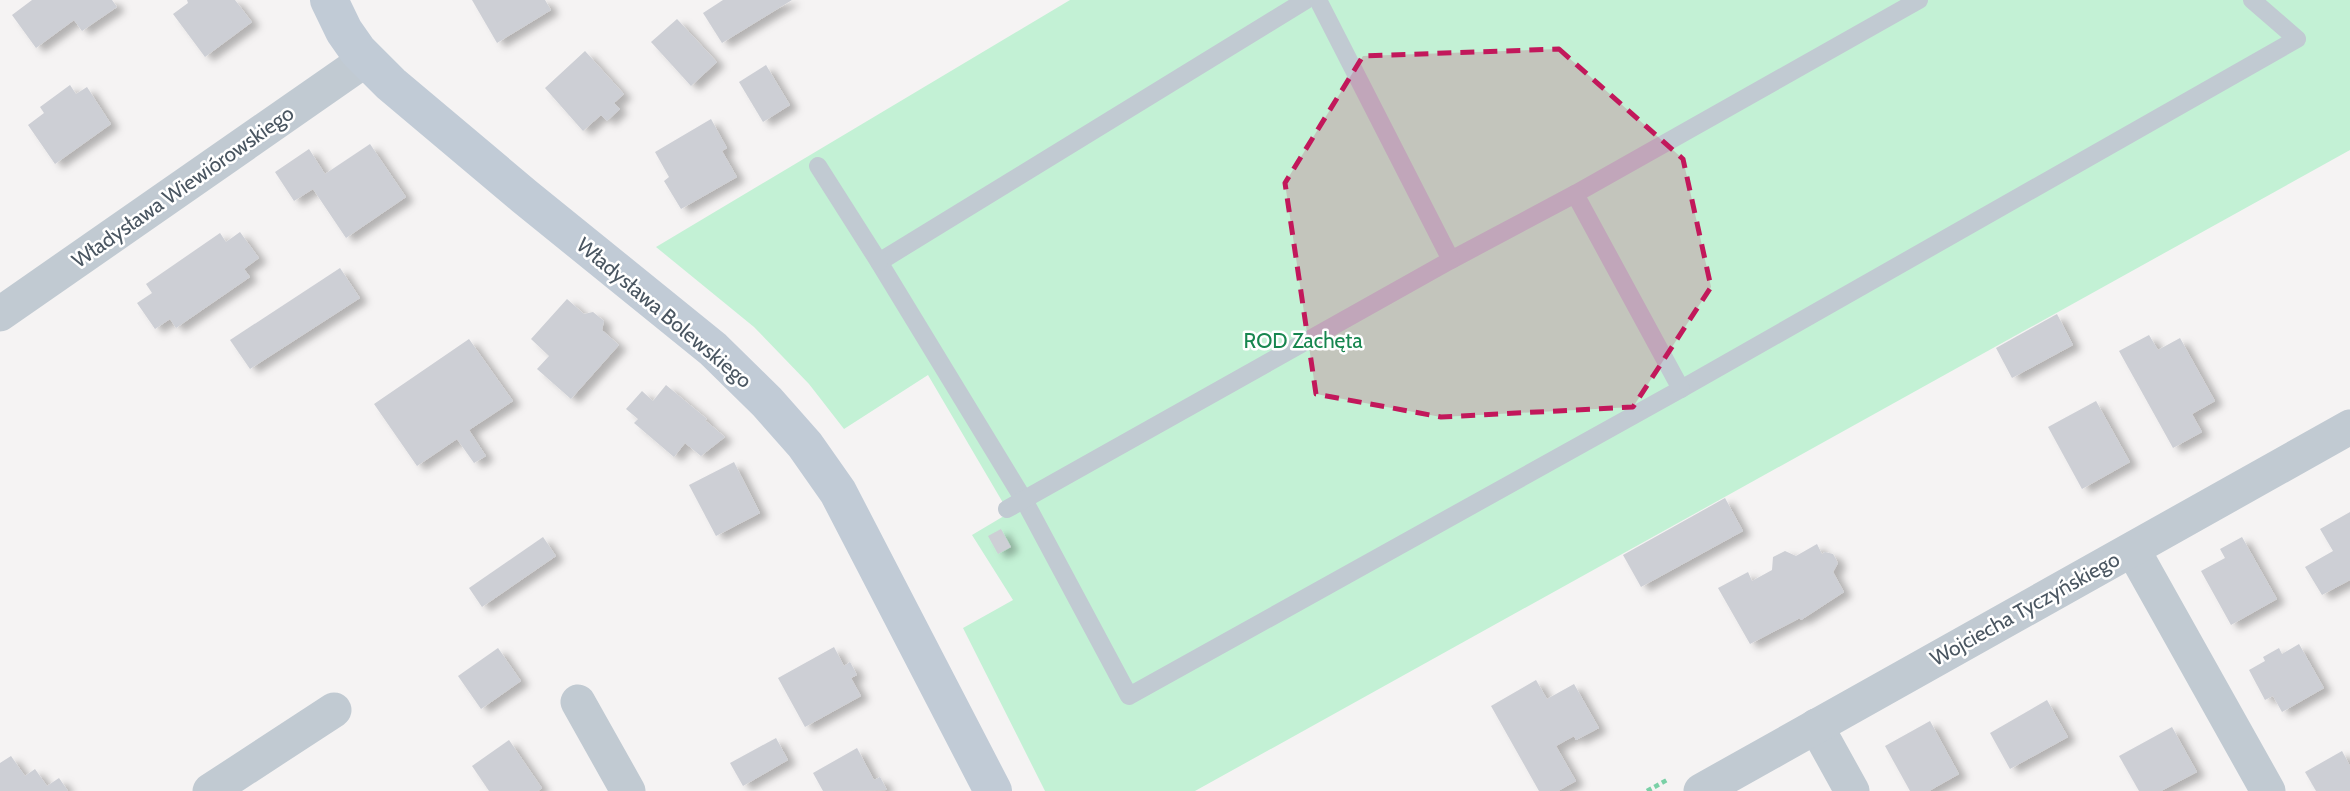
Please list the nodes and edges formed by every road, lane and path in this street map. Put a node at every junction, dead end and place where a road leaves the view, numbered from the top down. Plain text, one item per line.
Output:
1 (329, 0) edge
2 (1307, 0) edge
3 (1318, 0) edge
4 (1919, 0) edge
5 (2252, 0) edge
6 (365, 60) junction
7 (818, 166) dead end
8 (1575, 194) junction
9 (1451, 260) junction
10 (879, 262) junction
11 (0, 314) edge
12 (1681, 389) junction
13 (2350, 427) edge
14 (1024, 500) junction
15 (1007, 509) dead end
16 (2133, 550) junction
17 (578, 702) dead end
18 (334, 710) dead end
19 (1816, 726) junction
20 (210, 791) edge
21 (628, 791) edge
22 (993, 791) edge
23 (1700, 791) edge
24 (1852, 791) edge
25 (2268, 791) edge

1 - 6 street, Władysława Bolewskiego
2 - 10 lane
3 - 9 lane
4 - 8 lane
5 - 12 lane
6 - 11 street, Władysława Wiewiórowskiego
6 - 22 street, Władysława Bolewskiego
7 - 10 lane
8 - 9 lane
8 - 12 lane
9 - 14 lane
10 - 14 lane
12 - 14 lane
13 - 16 street, Wojciecha Tyczyńskiego
14 - 15 lane
16 - 19 street, Wojciecha Tyczyńskiego
16 - 25 street
17 - 21 street
18 - 20 street
19 - 23 street, Wojciecha Tyczyńskiego
19 - 24 street

